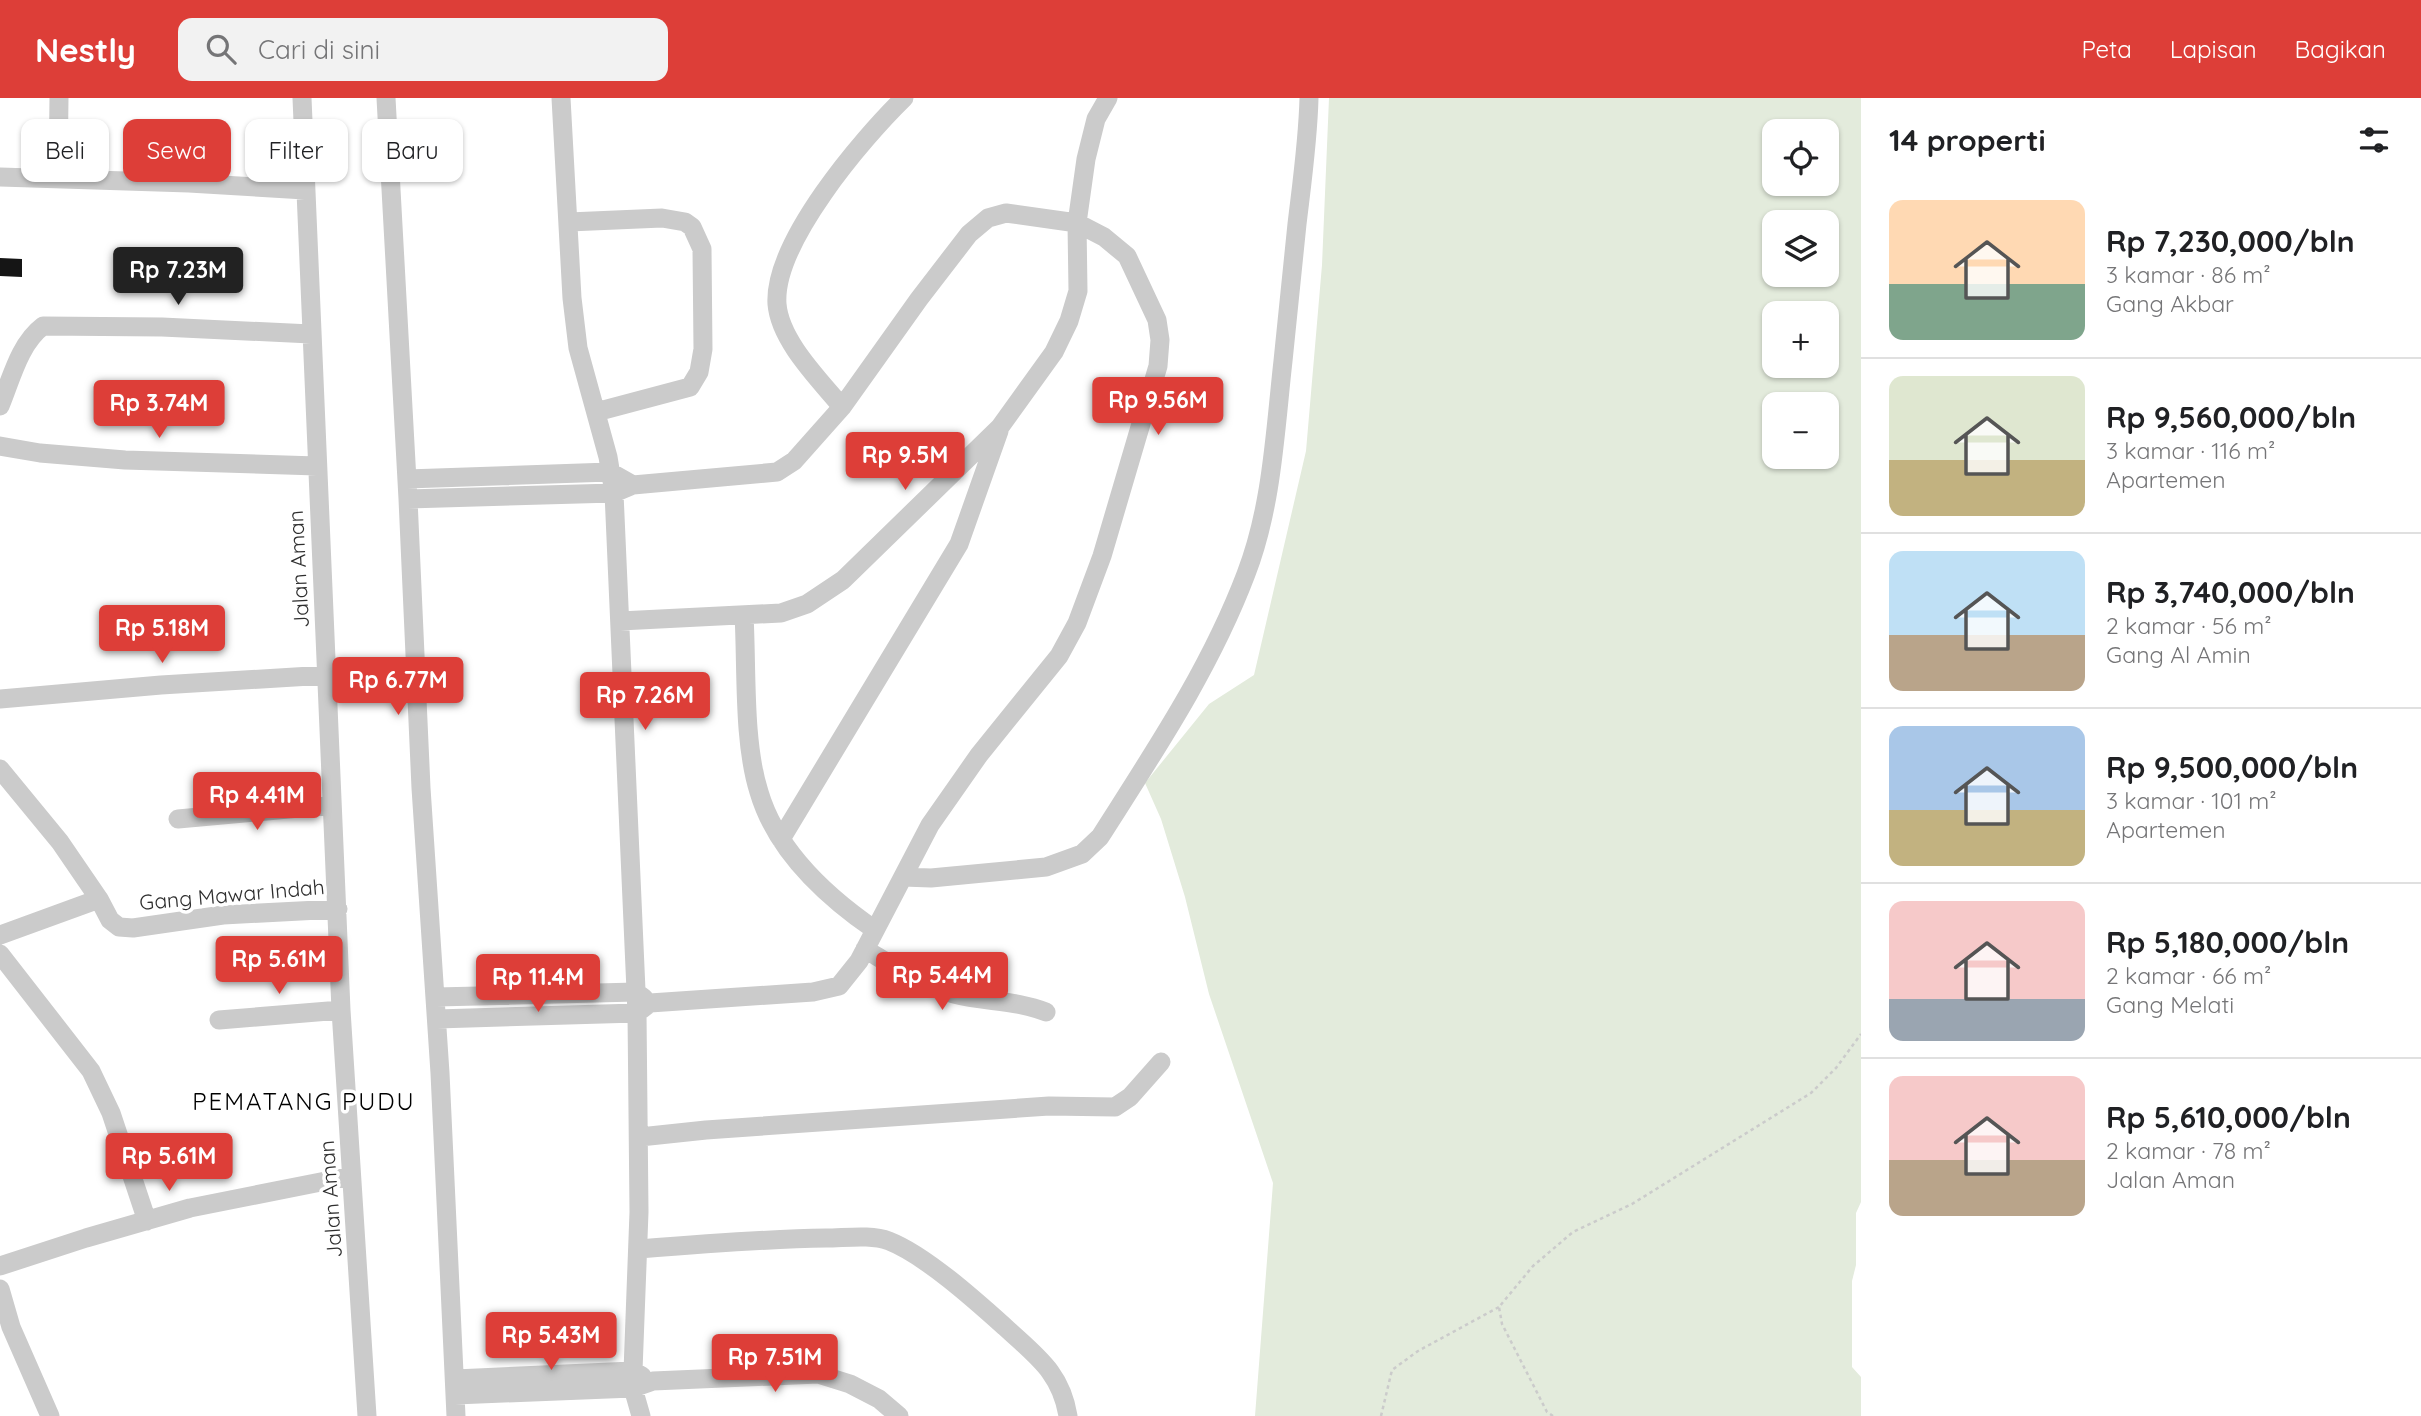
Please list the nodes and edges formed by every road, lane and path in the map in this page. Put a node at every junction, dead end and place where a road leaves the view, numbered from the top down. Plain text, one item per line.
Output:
1 (59, 98) edge
2 (302, 98) edge
3 (386, 98) edge
4 (561, 98) edge
5 (904, 98) edge
6 (1108, 98) edge
7 (1309, 98) edge
8 (59, 119) edge
9 (0, 177) edge
10 (21, 178) edge
11 (109, 181) edge
12 (305, 190) junction
13 (569, 222) junction
14 (1077, 223) junction
15 (311, 334) junction
16 (0, 406) edge
17 (842, 407) junction
18 (596, 412) junction
19 (1000, 427) junction
20 (0, 446) edge
21 (317, 466) junction
22 (610, 472) junction
23 (407, 479) junction
24 (633, 485) junction
25 (614, 493) junction
26 (408, 499) junction
27 (744, 615) junction
28 (620, 621) junction
29 (327, 675) junction
30 (0, 699) edge
31 (0, 769) edge
32 (332, 805) junction
33 (178, 819) dead end
34 (782, 839) junction
35 (903, 877) junction
36 (99, 898) junction
37 (338, 909) junction
38 (875, 930) junction
39 (0, 935) edge
40 (865, 949) junction
41 (0, 954) edge
42 (436, 997) junction
43 (641, 1003) junction
44 (341, 1010) junction
45 (1046, 1012) dead end
46 (437, 1019) junction
47 (219, 1020) dead end
48 (1861, 1034) edge
49 (1161, 1062) dead end
50 (640, 1137) junction
51 (351, 1176) junction
52 (147, 1221) junction
53 (639, 1249) junction
54 (0, 1266) edge
55 (0, 1289) edge
56 (1499, 1307) junction
57 (633, 1379) junction
58 (456, 1387) junction
59 (50, 1416) edge
60 (367, 1416) edge
61 (456, 1416) edge
62 (641, 1416) edge
63 (899, 1416) edge
64 (1068, 1416) edge
65 (1381, 1416) edge
66 (1553, 1416) edge

1 - 8 street
2 - 12 street, Jalan Aman
3 - 23 street
4 - 13 street
5 - 17 street
6 - 14 street
7 - 35 street
9 - 10 street
11 - 12 street
12 - 15 street, Jalan Aman
13 - 18 street
13 - 18 street
14 - 17 street
14 - 19 street
14 - 35 street
15 - 16 street
15 - 21 street, Jalan Aman
17 - 24 street
18 - 22 street
19 - 27 street
19 - 34 street
20 - 21 street
21 - 29 street, Jalan Aman
22 - 23 street
22 - 24 street
22 - 25 street
23 - 26 street
24 - 25 street
25 - 26 street
25 - 28 street
26 - 42 street
27 - 28 street
27 - 34 street
28 - 43 street
29 - 30 street
29 - 32 street, Jalan Aman
31 - 36 street, Gang Mawar Indah
32 - 33 street
32 - 37 street, Jalan Aman
34 - 38 street
35 - 38 street
36 - 37 street, Gang Mawar Indah
36 - 39 street
37 - 44 street, Jalan Aman
38 - 40 street
40 - 43 street
40 - 45 street
41 - 52 street
42 - 43 street
42 - 46 street
43 - 46 street
43 - 50 street
44 - 47 street
44 - 51 street, Jalan Aman
46 - 58 street
48 - 56 path
49 - 50 street
50 - 53 street
51 - 52 street
51 - 60 street, Jalan Aman
52 - 54 street
53 - 57 street
53 - 64 street
55 - 59 street
56 - 65 path
56 - 66 path
57 - 58 street
57 - 62 street
57 - 63 street
58 - 61 street

